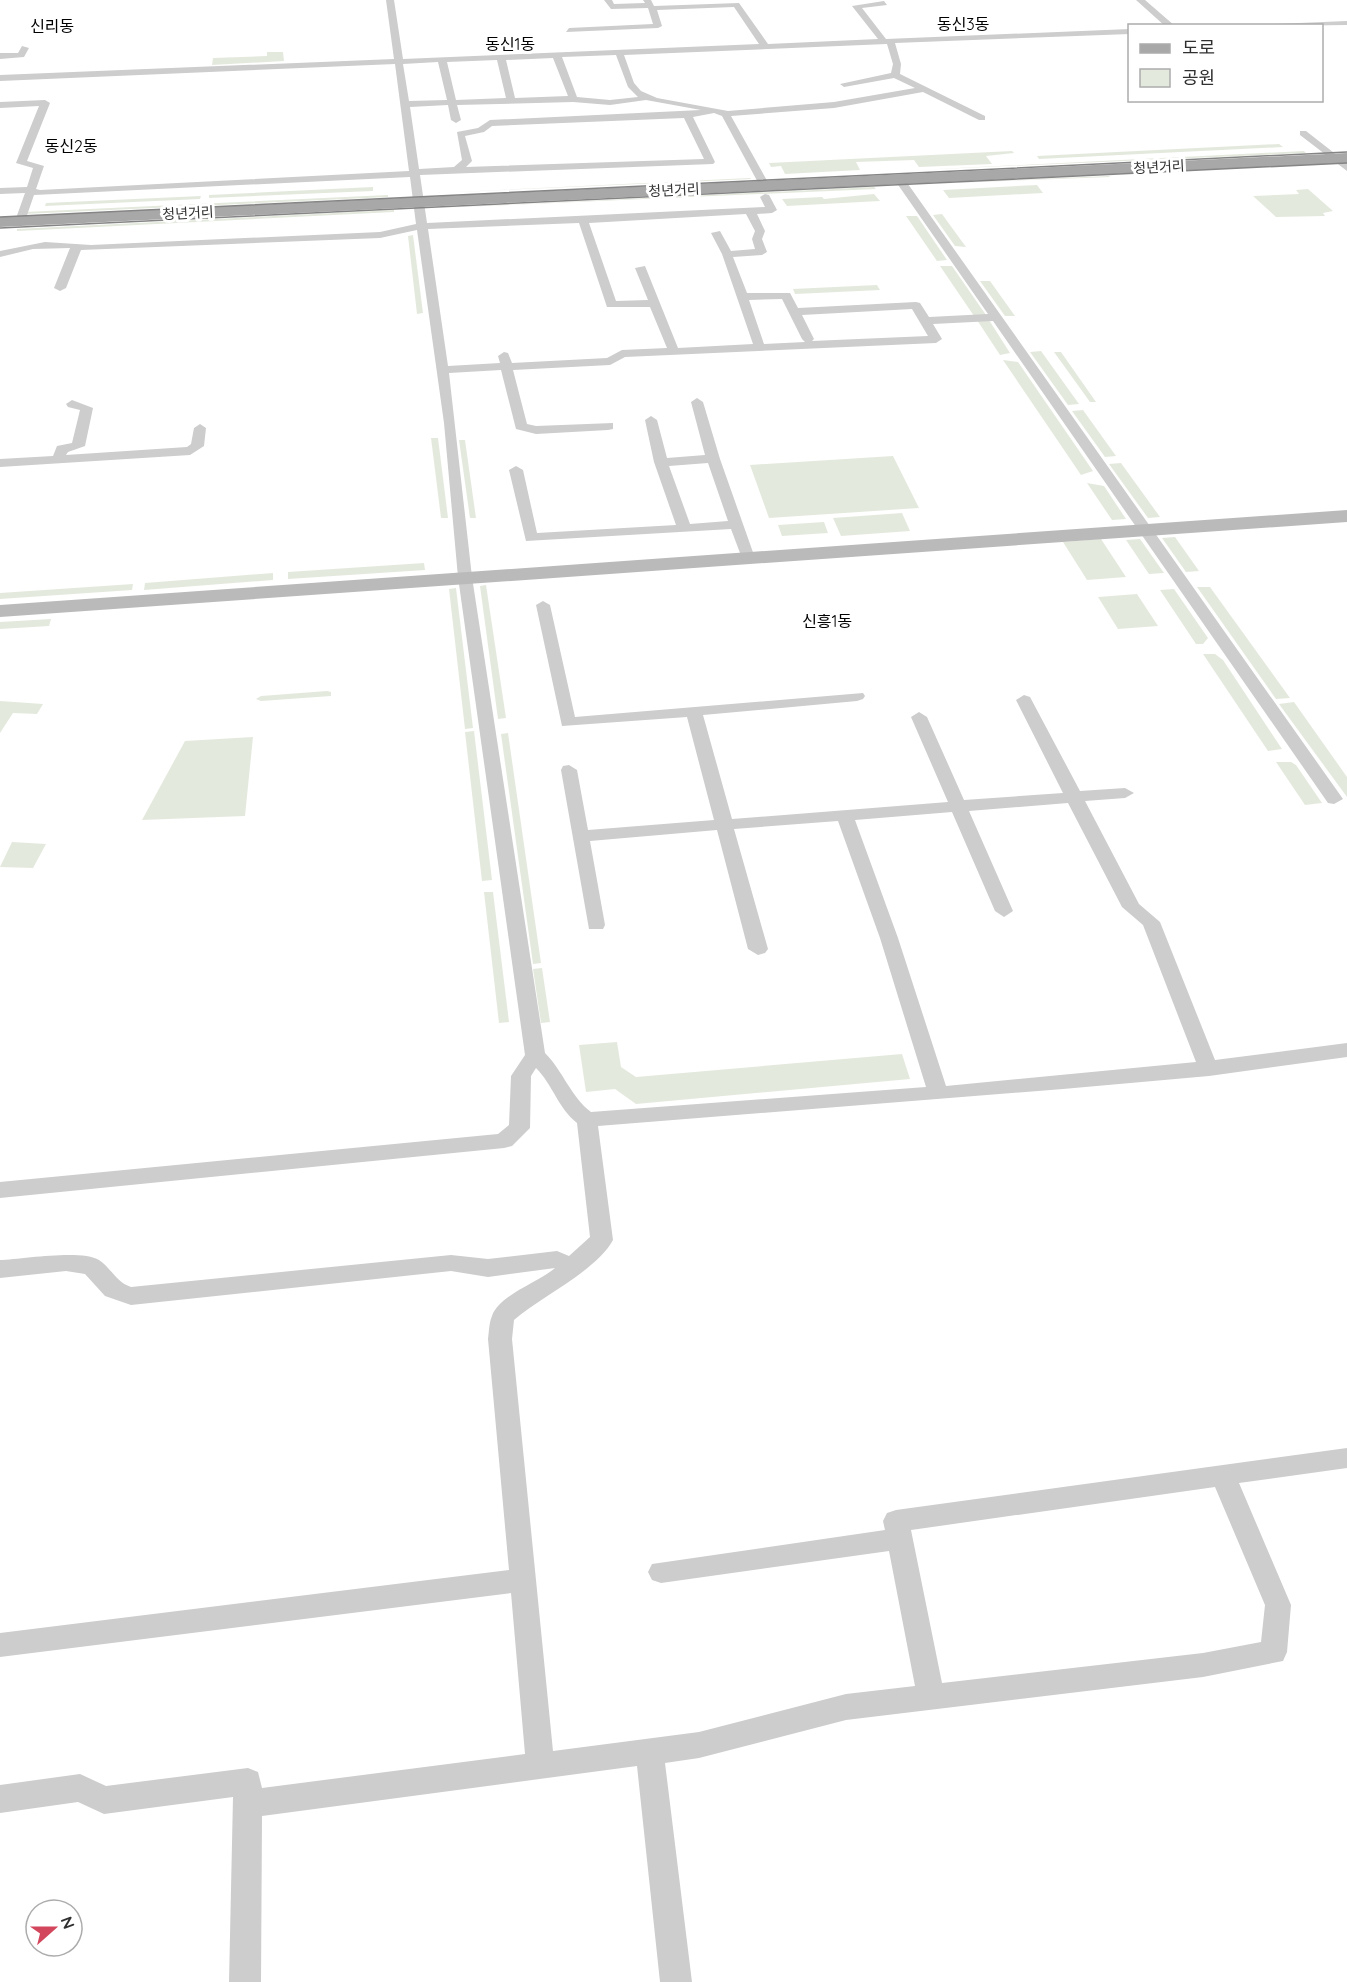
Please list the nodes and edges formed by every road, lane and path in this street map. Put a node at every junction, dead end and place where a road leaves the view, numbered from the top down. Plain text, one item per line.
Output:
1 (390, 0) edge
2 (608, 0) edge
3 (1140, 0) edge
4 (884, 3) dead end
5 (650, 4) edge
6 (1347, 23) edge
7 (1169, 24) edge
8 (1323, 24) edge
9 (569, 30) dead end
10 (1128, 31) edge
11 (887, 41) junction
12 (765, 46) junction
13 (25, 48) dead end
14 (619, 52) junction
15 (556, 54) junction
16 (0, 56) edge
17 (501, 57) junction
18 (442, 59) junction
19 (398, 61) junction
20 (895, 75) junction
21 (0, 78) edge
22 (844, 84) dead end
23 (921, 90) junction
24 (648, 97) junction
25 (573, 99) junction
26 (511, 101) junction
27 (452, 103) junction
28 (405, 104) junction
29 (0, 105) edge
30 (711, 111) junction
31 (726, 114) junction
32 (687, 115) junction
33 (982, 118) dead end
34 (456, 120) dead end
35 (1303, 133) dead end
36 (1343, 162) edge
37 (457, 170) junction
38 (413, 173) junction
39 (899, 179) junction
40 (0, 191) edge
41 (31, 191) junction
42 (765, 191) junction
43 (418, 202) junction
44 (750, 211) junction
45 (584, 220) junction
46 (20, 221) junction
47 (0, 222) edge
48 (421, 226) junction
49 (716, 233) dead end
50 (77, 246) junction
51 (0, 254) edge
52 (727, 254) junction
53 (641, 268) dead end
54 (60, 288) dead end
55 (743, 297) junction
56 (655, 303) junction
57 (847, 309) junction
58 (795, 312) junction
59 (996, 317) junction
60 (926, 321) junction
61 (808, 339) dead end
62 (866, 342) junction
63 (760, 348) junction
64 (674, 352) junction
65 (505, 360) junction
66 (442, 370) junction
67 (697, 402) dead end
68 (72, 404) dead end
69 (651, 420) dead end
70 (608, 426) dead end
71 (200, 428) dead end
72 (58, 459) junction
73 (713, 459) junction
74 (662, 462) junction
75 (0, 463) edge
76 (516, 470) dead end
77 (1347, 516) edge
78 (735, 525) junction
79 (684, 528) junction
80 (1145, 530) junction
81 (748, 558) junction
82 (465, 577) junction
83 (543, 605) dead end
84 (0, 611) edge
85 (856, 696) dead end
86 (1024, 700) dead end
87 (694, 712) junction
88 (919, 717) dead end
89 (569, 770) dead end
90 (1125, 793) dead end
91 (1073, 797) junction
92 (1334, 799) dead end
93 (957, 806) junction
94 (845, 816) junction
95 (726, 826) junction
96 (580, 836) junction
97 (1004, 911) dead end
98 (596, 925) dead end
99 (758, 949) dead end
100 (1347, 1050) edge
101 (535, 1055) junction
102 (1209, 1069) junction
103 (938, 1093) junction
104 (587, 1120) junction
105 (0, 1190) edge
106 (572, 1268) junction
107 (0, 1269) edge
108 (1347, 1458) edge
109 (1224, 1477) junction
110 (899, 1539) junction
111 (661, 1572) dead end
112 (522, 1580) junction
113 (0, 1645) edge
114 (932, 1695) junction
115 (650, 1752) junction
116 (540, 1766) junction
117 (0, 1799) edge
118 (249, 1804) junction
119 (245, 1982) edge
120 (676, 1982) edge

1 - 19 street
2 - 5 street
3 - 7 street
4 - 11 street
5 - 9 street
5 - 12 street
6 - 8 street
10 - 11 street
11 - 12 street
11 - 20 street
12 - 14 street
13 - 16 street
14 - 15 street
14 - 24 street
15 - 17 street
15 - 25 street
17 - 18 street
17 - 26 street
18 - 19 street
18 - 27 street
19 - 21 street
19 - 28 street
20 - 22 street
20 - 23 street
23 - 31 street
23 - 33 street
24 - 25 street
24 - 30 street
25 - 26 street
26 - 27 street
27 - 28 street
27 - 34 street
28 - 38 street
29 - 41 street
30 - 31 street
30 - 32 street
31 - 42 street
32 - 37 street
32 - 37 street
35 - 36 street
36 - 39 main road, 청년거리
37 - 38 street
38 - 41 street
38 - 43 street
39 - 42 main road, 청년거리
39 - 59 street
40 - 41 street
41 - 46 street
42 - 43 main road, 청년거리
42 - 44 street
43 - 46 main road, 청년거리
43 - 48 street
44 - 45 street
44 - 52 street
45 - 48 street
45 - 56 street
46 - 47 main road, 청년거리
48 - 50 street
48 - 66 street
49 - 52 street
50 - 51 street
50 - 54 street
52 - 55 street
53 - 56 street
55 - 58 street
55 - 63 street
56 - 64 street
57 - 58 street
57 - 60 street
57 - 62 street
58 - 61 street
59 - 60 street
59 - 80 street
60 - 62 street
62 - 63 street
63 - 64 street
64 - 65 street
65 - 66 street
65 - 70 street
66 - 82 street
67 - 73 street
68 - 72 street
69 - 74 street
71 - 72 street
72 - 75 street
73 - 74 street
73 - 78 street
74 - 79 street
76 - 79 street
77 - 80 street
78 - 79 street
78 - 81 street
80 - 81 street
80 - 92 street
81 - 82 street
82 - 84 street
82 - 101 street
83 - 87 street
85 - 87 street
86 - 91 street
87 - 95 street
88 - 93 street
89 - 96 street
90 - 91 street
91 - 93 street
91 - 102 street
93 - 94 street
93 - 97 street
94 - 95 street
94 - 103 street
95 - 96 street
95 - 99 street
96 - 98 street
100 - 102 street
101 - 104 street
101 - 105 street
102 - 103 street
103 - 104 street
104 - 106 street
106 - 107 street
106 - 112 street
108 - 109 street
109 - 110 street
109 - 114 street
110 - 111 street
110 - 114 street
112 - 113 street
112 - 116 street
114 - 115 street
115 - 116 street
115 - 120 street
116 - 118 street
117 - 118 street
118 - 119 street

